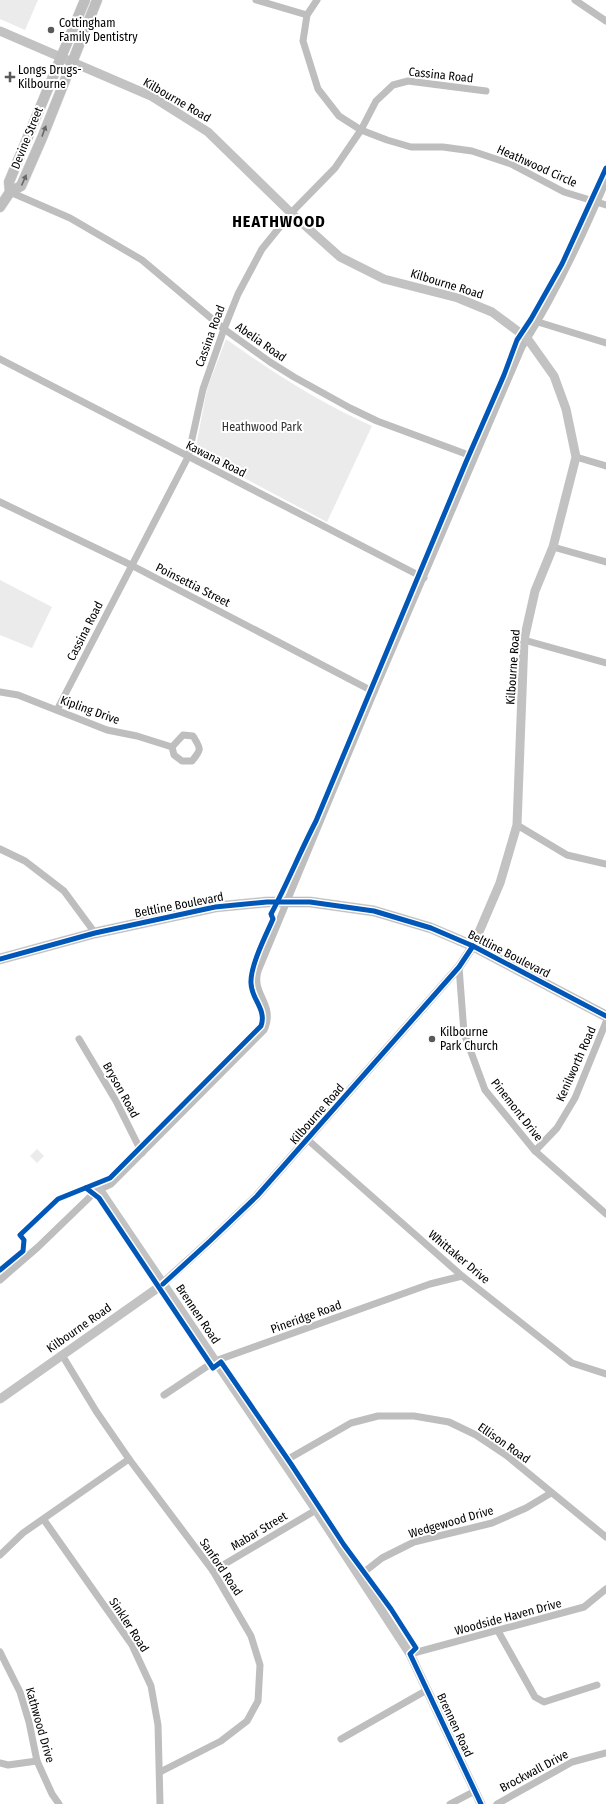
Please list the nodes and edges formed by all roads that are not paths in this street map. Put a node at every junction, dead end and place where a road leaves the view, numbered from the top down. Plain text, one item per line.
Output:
1 (85, 0) edge
2 (97, 0) edge
3 (256, 0) edge
4 (316, 0) edge
5 (575, 0) edge
6 (307, 15) junction
7 (606, 21) edge
8 (0, 31) edge
9 (61, 58) junction
10 (71, 62) junction
11 (486, 91) dead end
12 (362, 130) junction
13 (28, 140) junction
14 (39, 145) junction
15 (606, 181) edge
16 (10, 192) junction
17 (597, 202) junction
18 (606, 205) edge
19 (0, 207) edge
20 (291, 213) junction
21 (538, 322) junction
22 (224, 329) junction
23 (527, 338) junction
24 (606, 343) edge
25 (0, 358) edge
26 (188, 457) junction
27 (474, 457) junction
28 (576, 457) junction
29 (606, 466) edge
30 (0, 502) edge
31 (553, 547) junction
32 (606, 562) edge
33 (131, 565) junction
34 (424, 578) junction
35 (524, 640) junction
36 (606, 663) edge
37 (0, 692) edge
38 (374, 692) junction
39 (57, 710) junction
40 (172, 747) dead end
41 (517, 825) junction
42 (0, 849) edge
43 (606, 864) edge
44 (286, 902) junction
45 (95, 933) junction
46 (473, 946) junction
47 (0, 959) edge
48 (459, 967) junction
49 (606, 1016) edge
50 (606, 1022) edge
51 (79, 1039) dead end
52 (308, 1140) junction
53 (535, 1151) junction
54 (142, 1153) junction
55 (99, 1189) junction
56 (606, 1214) edge
57 (462, 1276) junction
58 (0, 1280) edge
59 (163, 1284) junction
60 (62, 1355) junction
61 (215, 1361) junction
62 (606, 1374) edge
63 (164, 1396) dead end
64 (0, 1399) edge
65 (128, 1459) junction
66 (283, 1462) junction
67 (550, 1493) junction
68 (316, 1510) junction
69 (44, 1520) junction
70 (606, 1537) edge
71 (0, 1555) edge
72 (213, 1571) junction
73 (359, 1576) junction
74 (605, 1591) edge
75 (498, 1632) junction
76 (0, 1652) edge
77 (410, 1654) junction
78 (597, 1685) dead end
79 (427, 1690) junction
80 (340, 1739) dead end
81 (606, 1753) edge
82 (37, 1761) junction
83 (0, 1763) edge
84 (160, 1772) junction
85 (475, 1791) junction
86 (59, 1804) edge
87 (160, 1804) edge
88 (450, 1804) edge
89 (481, 1804) edge
90 (496, 1804) edge

1 - 9 main road, Devine Street
2 - 10 main road, Devine Street
3 - 6 street
4 - 6 street, Heathwood Circle
5 - 7 street
6 - 12 street, Heathwood Circle
8 - 9 street, Kilbourne Road
9 - 10 street, Kilbourne Road
9 - 13 main road, Devine Street
14 -> 10 main road, Devine Street
10 - 20 street, Kilbourne Road
11 - 12 street, Cassina Road
12 - 17 street, Heathwood Circle
12 - 20 street, Cassina Road
13 - 14 main road
13 - 16 main road, Devine Street
16 -> 14 main road, Devine Street
15 - 17 street
16 - 19 main road, Devine Street
16 - 22 street, Abelia Road
17 - 18 street, Heathwood Circle
17 - 21 street
20 - 22 street, Cassina Road
20 - 23 street, Kilbourne Road
21 - 23 street
21 - 24 street
22 - 26 street, Cassina Road
22 - 27 street, Abelia Road
23 - 27 street
23 - 28 street, Kilbourne Road
25 - 26 street, Kawana Road
26 - 33 street, Cassina Road
26 - 34 street, Kawana Road
27 - 34 street
28 - 29 street
28 - 31 street, Kilbourne Road
30 - 33 street, Poinsettia Street
31 - 32 street
31 - 35 street, Kilbourne Road
33 - 38 street, Poinsettia Street
33 - 39 street, Cassina Road
34 - 38 street
35 - 36 street
35 - 41 street, Kilbourne Road
37 - 39 street, Kipling Drive
38 - 44 street
39 - 40 street, Kipling Drive
41 - 43 street
41 - 46 street, Kilbourne Road
42 - 45 street
44 - 45 main road, Beltline Boulevard
44 - 46 main road, Beltline Boulevard
44 - 54 street
45 - 47 main road, Beltline Boulevard
46 - 48 street, Kilbourne Road
46 - 49 main road, Beltline Boulevard
48 - 52 street, Kilbourne Road
48 - 53 street, Pinemont Drive
50 - 53 street, Kenilworth Road
51 - 54 street, Bryson Road
52 - 57 street, Whittaker Drive
52 - 59 street, Kilbourne Road
53 - 56 street, Pinemont Drive
54 - 55 street
55 - 58 street
55 - 59 street, Brennen Road
57 - 61 street, Pineridge Road
57 - 62 street, Whittaker Drive
59 - 60 street, Kilbourne Road
59 - 61 street, Brennen Road
60 - 64 street, Kilbourne Road
60 - 65 street, Sanford Road
61 - 63 street, Pineridge Road
61 - 66 street, Brennen Road
65 - 69 street
65 - 72 street, Sanford Road
66 - 67 street, Ellison Road
66 - 68 street, Brennen Road
67 - 70 street, Ellison Road
67 - 73 street, Wedgewood Drive
68 - 72 street, Mabar Street
68 - 73 street, Brennen Road
69 - 71 street
69 - 84 street, Sinkler Road
72 - 84 street, Sanford Road
73 - 77 street, Brennen Road
74 - 75 street, Woodside Haven Drive
75 - 77 street, Woodside Haven Drive
75 - 78 street
76 - 82 street, Kathwood Drive
77 - 79 street, Brennen Road
79 - 80 street
79 - 85 street, Brennen Road
81 - 90 street, Brockwall Drive
82 - 83 street
82 - 86 street, Kathwood Drive
84 - 87 street, Sinkler Road
85 - 88 street
85 - 89 street, Brennen Road

